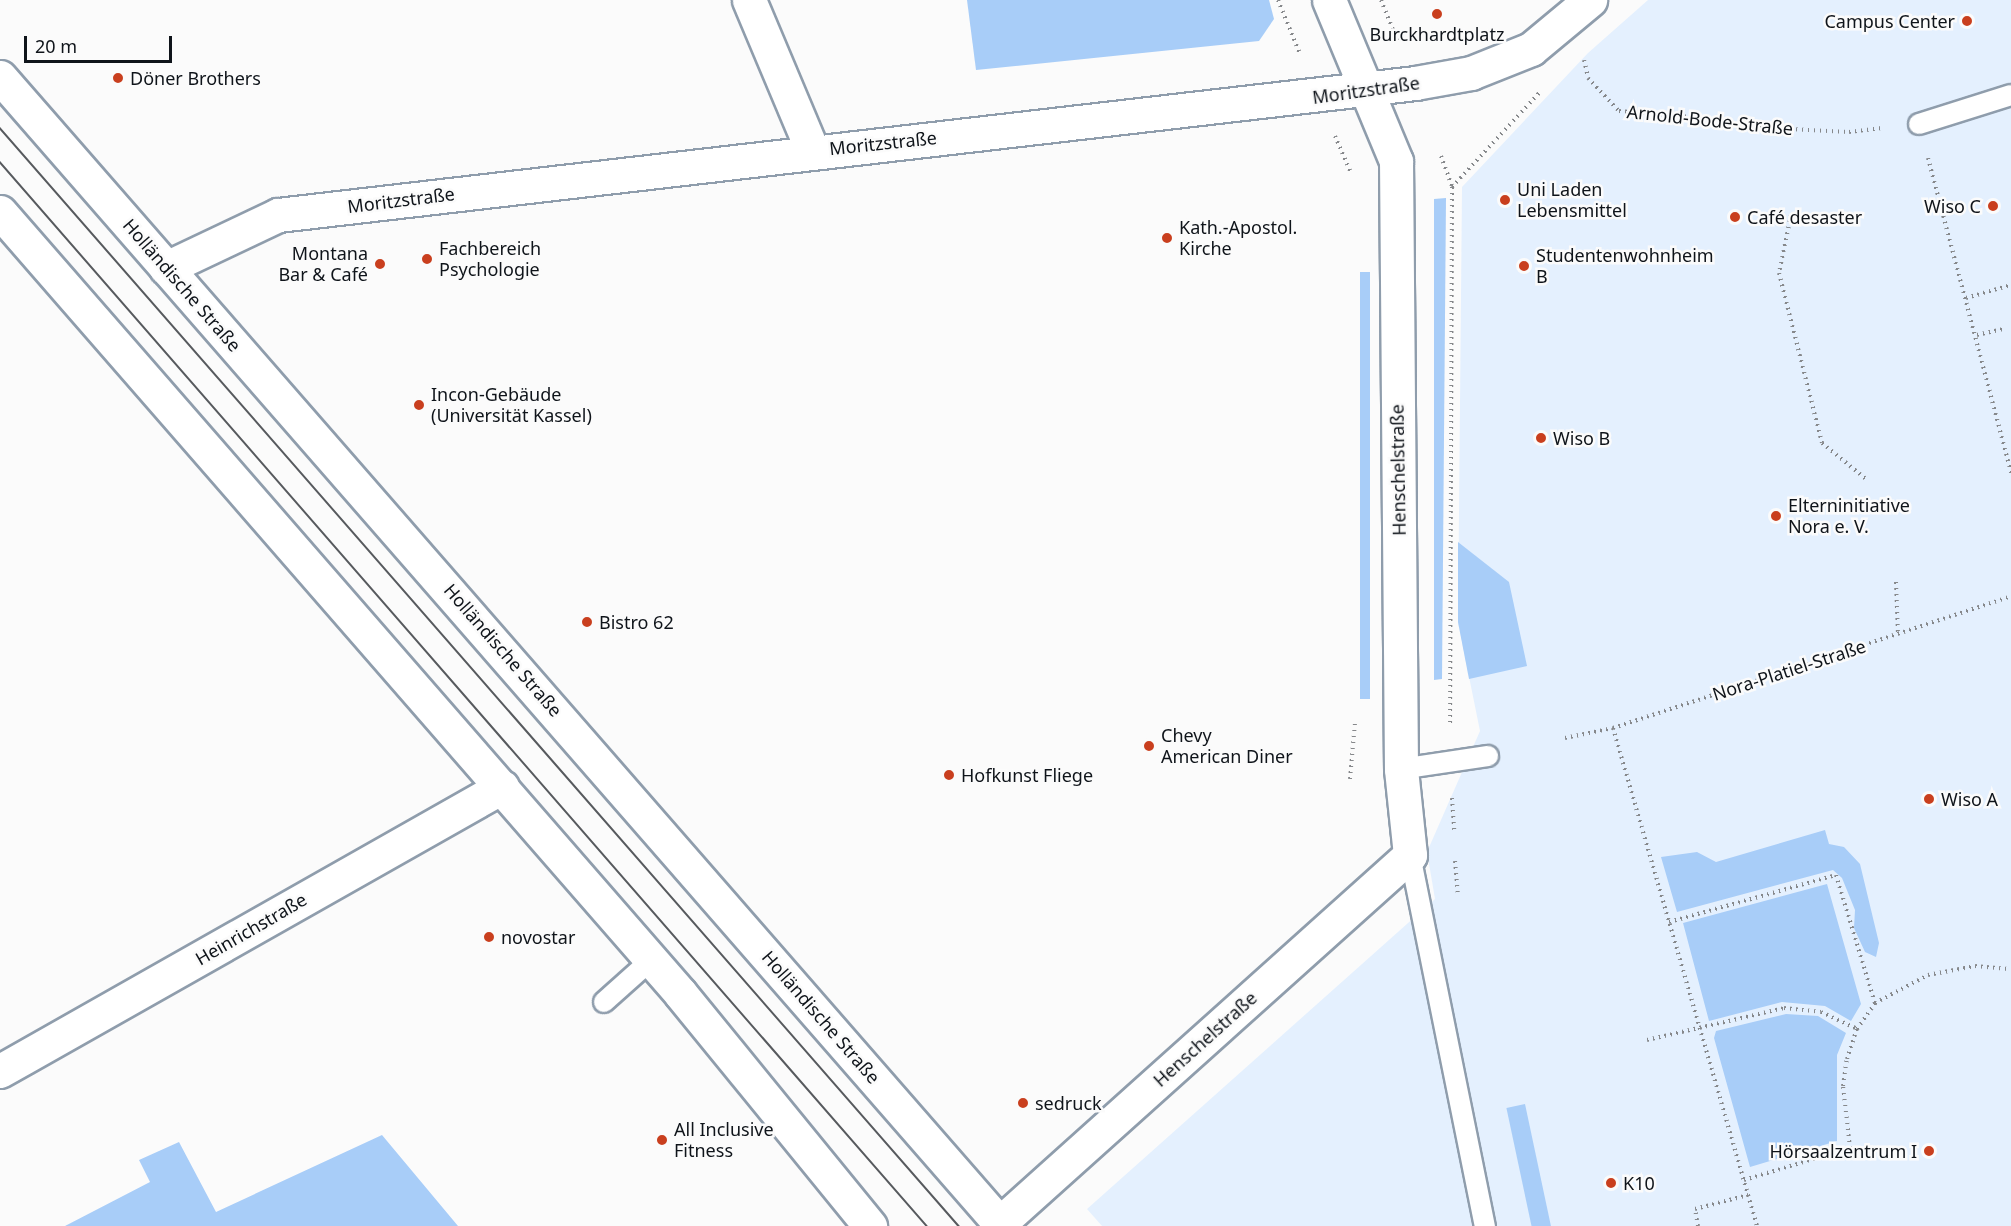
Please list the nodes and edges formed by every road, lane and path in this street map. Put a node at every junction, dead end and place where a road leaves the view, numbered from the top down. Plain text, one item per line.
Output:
1 (749, 0) edge
2 (1329, 0) edge
3 (1381, 0) edge
4 (1590, 0) edge
5 (1564, 24) junction
6 (0, 76) edge
7 (1415, 83) junction
8 (1367, 91) junction
9 (1541, 91) dead end
10 (2011, 95) edge
11 (1919, 124) junction
12 (1437, 146) dead end
13 (812, 150) junction
14 (1452, 187) junction
15 (0, 212) edge
16 (1791, 215) dead end
17 (166, 268) junction
18 (2011, 285) edge
19 (1966, 298) junction
20 (2004, 329) dead end
21 (1977, 335) junction
22 (2011, 473) edge
23 (1866, 479) dead end
24 (1896, 582) dead end
25 (2011, 596) edge
26 (1898, 633) junction
27 (1613, 728) junction
28 (1565, 738) dead end
29 (1488, 756) dead end
30 (1451, 762) junction
31 (1401, 768) junction
32 (502, 787) junction
33 (1454, 844) dead end
34 (1410, 855) junction
35 (1455, 856) dead end
36 (1460, 903) dead end
37 (1669, 922) junction
38 (651, 960) junction
39 (2011, 969) edge
40 (604, 1002) dead end
41 (1875, 1003) junction
42 (1700, 1028) junction
43 (1857, 1029) junction
44 (1647, 1040) dead end
45 (0, 1071) edge
46 (1744, 1180) junction
47 (1748, 1195) junction
48 (1001, 1225) edge
49 (870, 1226) edge
50 (1485, 1226) edge
51 (1698, 1226) edge
52 (1757, 1226) edge

1 - 13 street
2 - 8 street, Henschelstraße
3 - 7 path
4 - 5 street, Moritzstraße
5 - 7 street, Moritzstraße
5 - 11 path, Arnold-Bode-Straße
6 - 17 street, Holländische Straße
7 - 8 street, Moritzstraße
8 - 13 street, Moritzstraße
8 - 31 street, Henschelstraße
9 - 14 path
10 - 11 lane
11 - 19 path
12 - 14 path
13 - 17 street, Moritzstraße
14 - 30 path
15 - 32 street
16 - 23 path
17 - 48 street, Holländische Straße
18 - 19 path
19 - 21 path
20 - 21 path
21 - 22 path
24 - 26 path
25 - 26 path, Nora-Platiel-Straße
26 - 27 path, Nora-Platiel-Straße
27 - 28 path, Nora-Platiel-Straße
27 - 37 path
29 - 30 lane
30 - 31 lane
30 - 33 path
31 - 34 street, Henschelstraße
32 - 38 street
32 - 45 street, Heinrichstraße
34 - 48 street, Henschelstraße
34 - 50 lane, Henschelstraße
35 - 36 path
37 - 41 path
37 - 42 path
38 - 40 lane
38 - 49 street
39 - 41 path
41 - 43 path
42 - 43 path
42 - 44 path
42 - 46 path
43 - 46 path
46 - 47 path
47 - 51 path
47 - 52 path

